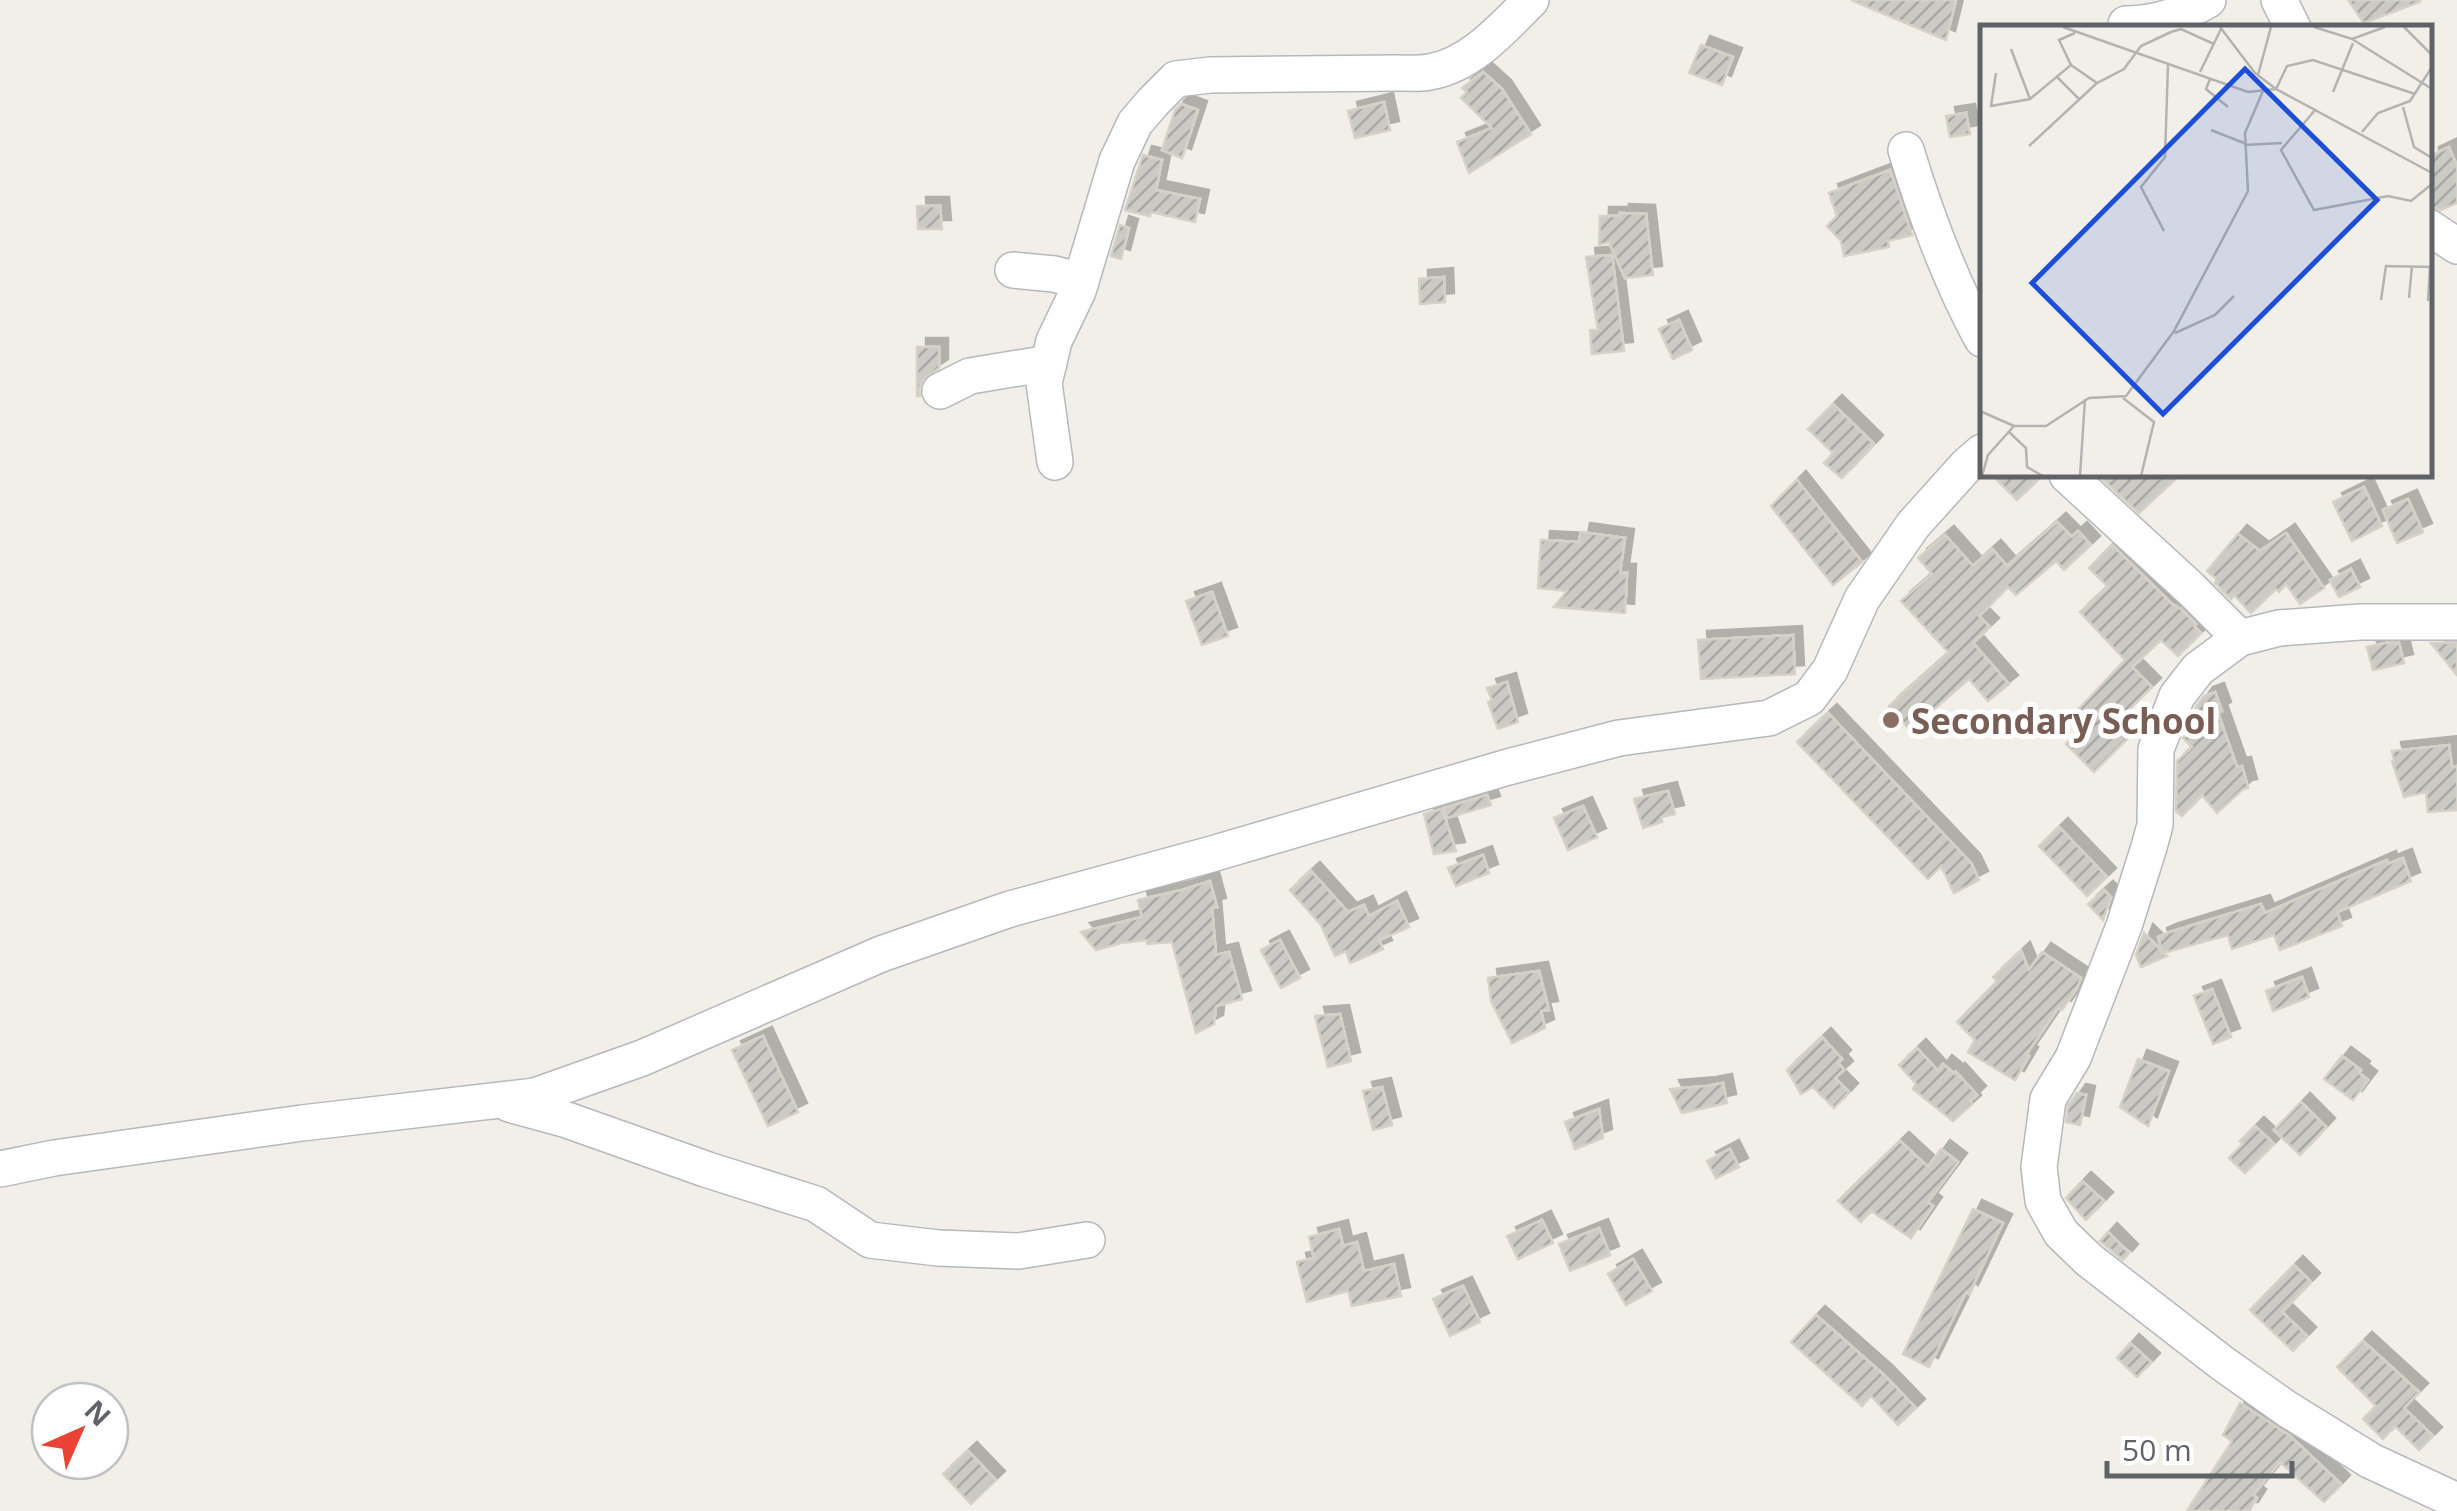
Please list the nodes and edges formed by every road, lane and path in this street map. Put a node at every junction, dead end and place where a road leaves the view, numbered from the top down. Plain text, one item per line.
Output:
1 (1530, 0) edge
2 (2208, 0) edge
3 (2280, 0) edge
4 (2126, 17) edge
5 (2292, 25) edge
6 (1906, 150) dead end
7 (2432, 230) edge
8 (2457, 246) edge
9 (1013, 270) dead end
10 (1080, 281) junction
11 (1980, 335) edge
12 (1049, 363) junction
13 (940, 391) dead end
14 (1980, 454) edge
15 (1055, 462) dead end
16 (2070, 478) edge
17 (2457, 622) edge
18 (2240, 638) junction
19 (498, 1101) junction
20 (0, 1168) edge
21 (1087, 1240) dead end
22 (2457, 1501) edge

1 - 10 street
2 - 4 street
3 - 5 street
6 - 11 street
7 - 8 street
9 - 10 street
10 - 12 street
12 - 13 street
12 - 15 street
14 - 19 street
16 - 18 street
17 - 18 street
18 - 22 street
19 - 20 street
19 - 21 street

